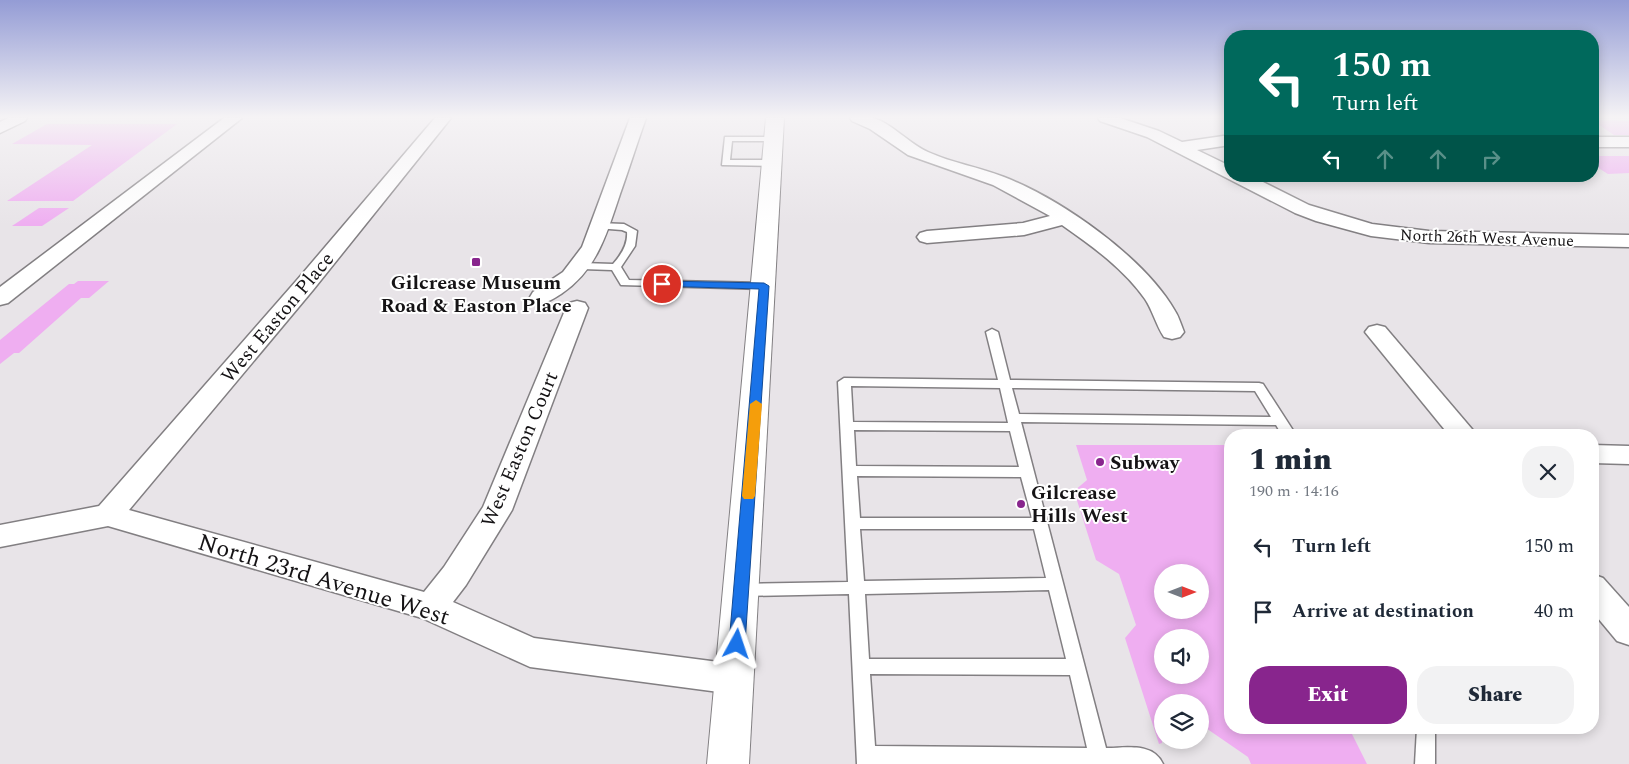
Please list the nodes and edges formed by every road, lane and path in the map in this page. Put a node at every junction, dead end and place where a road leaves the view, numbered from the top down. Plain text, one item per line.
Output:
1 (188, 154) edge
2 (413, 154) edge
3 (625, 154) edge
4 (726, 154) edge
5 (773, 154) edge
6 (921, 154) edge
7 (1195, 154) edge
8 (773, 163) junction
9 (1224, 170) edge
10 (1249, 182) edge
11 (1065, 218) junction
12 (599, 226) junction
13 (927, 237) dead end
14 (1629, 241) edge
15 (582, 266) junction
16 (616, 267) junction
17 (764, 286) junction
18 (541, 297) dead end
19 (0, 298) edge
20 (577, 308) dead end
21 (992, 332) dead end
22 (1172, 332) dead end
23 (1377, 332) dead end
24 (1005, 383) junction
25 (1280, 421) junction
26 (1015, 423) junction
27 (846, 426) junction
28 (1285, 429) edge
29 (1459, 429) edge
30 (1599, 454) edge
31 (1629, 454) edge
32 (849, 471) junction
33 (1028, 472) junction
34 (108, 515) junction
35 (852, 523) junction
36 (1042, 524) junction
37 (0, 536) edge
38 (1057, 584) junction
39 (856, 588) junction
40 (741, 590) junction
41 (1599, 596) edge
42 (431, 607) junction
43 (1629, 631) edge
44 (860, 666) junction
45 (1078, 667) junction
46 (734, 679) junction
47 (1426, 734) edge
48 (1100, 756) junction
49 (867, 759) edge
50 (728, 764) edge
51 (1153, 764) edge
52 (1425, 764) edge

1 - 19 street
2 - 34 street, West Easton Place
3 - 12 street
4 - 8 lane
5 - 8 main road
6 - 11 street
7 - 9 street
8 - 17 main road
10 - 14 street, North 26th West Avenue
11 - 13 street
11 - 22 street
12 - 15 street
12 - 16 lane
15 - 16 lane
15 - 18 street
16 - 17 lane
17 - 40 main road
20 - 42 street, West Easton Court
21 - 24 lane
23 - 29 street
24 - 25 lane
24 - 26 lane
24 - 27 lane
25 - 26 lane
25 - 28 lane
26 - 27 lane
26 - 33 lane
27 - 32 lane
30 - 31 street
32 - 33 lane
32 - 35 lane
33 - 36 lane
34 - 37 street, North 23rd Avenue West
34 - 42 street, North 23rd Avenue West
35 - 36 lane
35 - 39 lane
36 - 38 lane
38 - 39 lane
38 - 45 lane
39 - 40 lane
39 - 44 lane
40 - 46 main road
41 - 43 street
42 - 46 street, North 23rd Avenue West
44 - 45 lane
44 - 49 lane
45 - 48 lane
46 - 50 main road
47 - 52 lane
48 - 49 lane
48 - 51 lane

